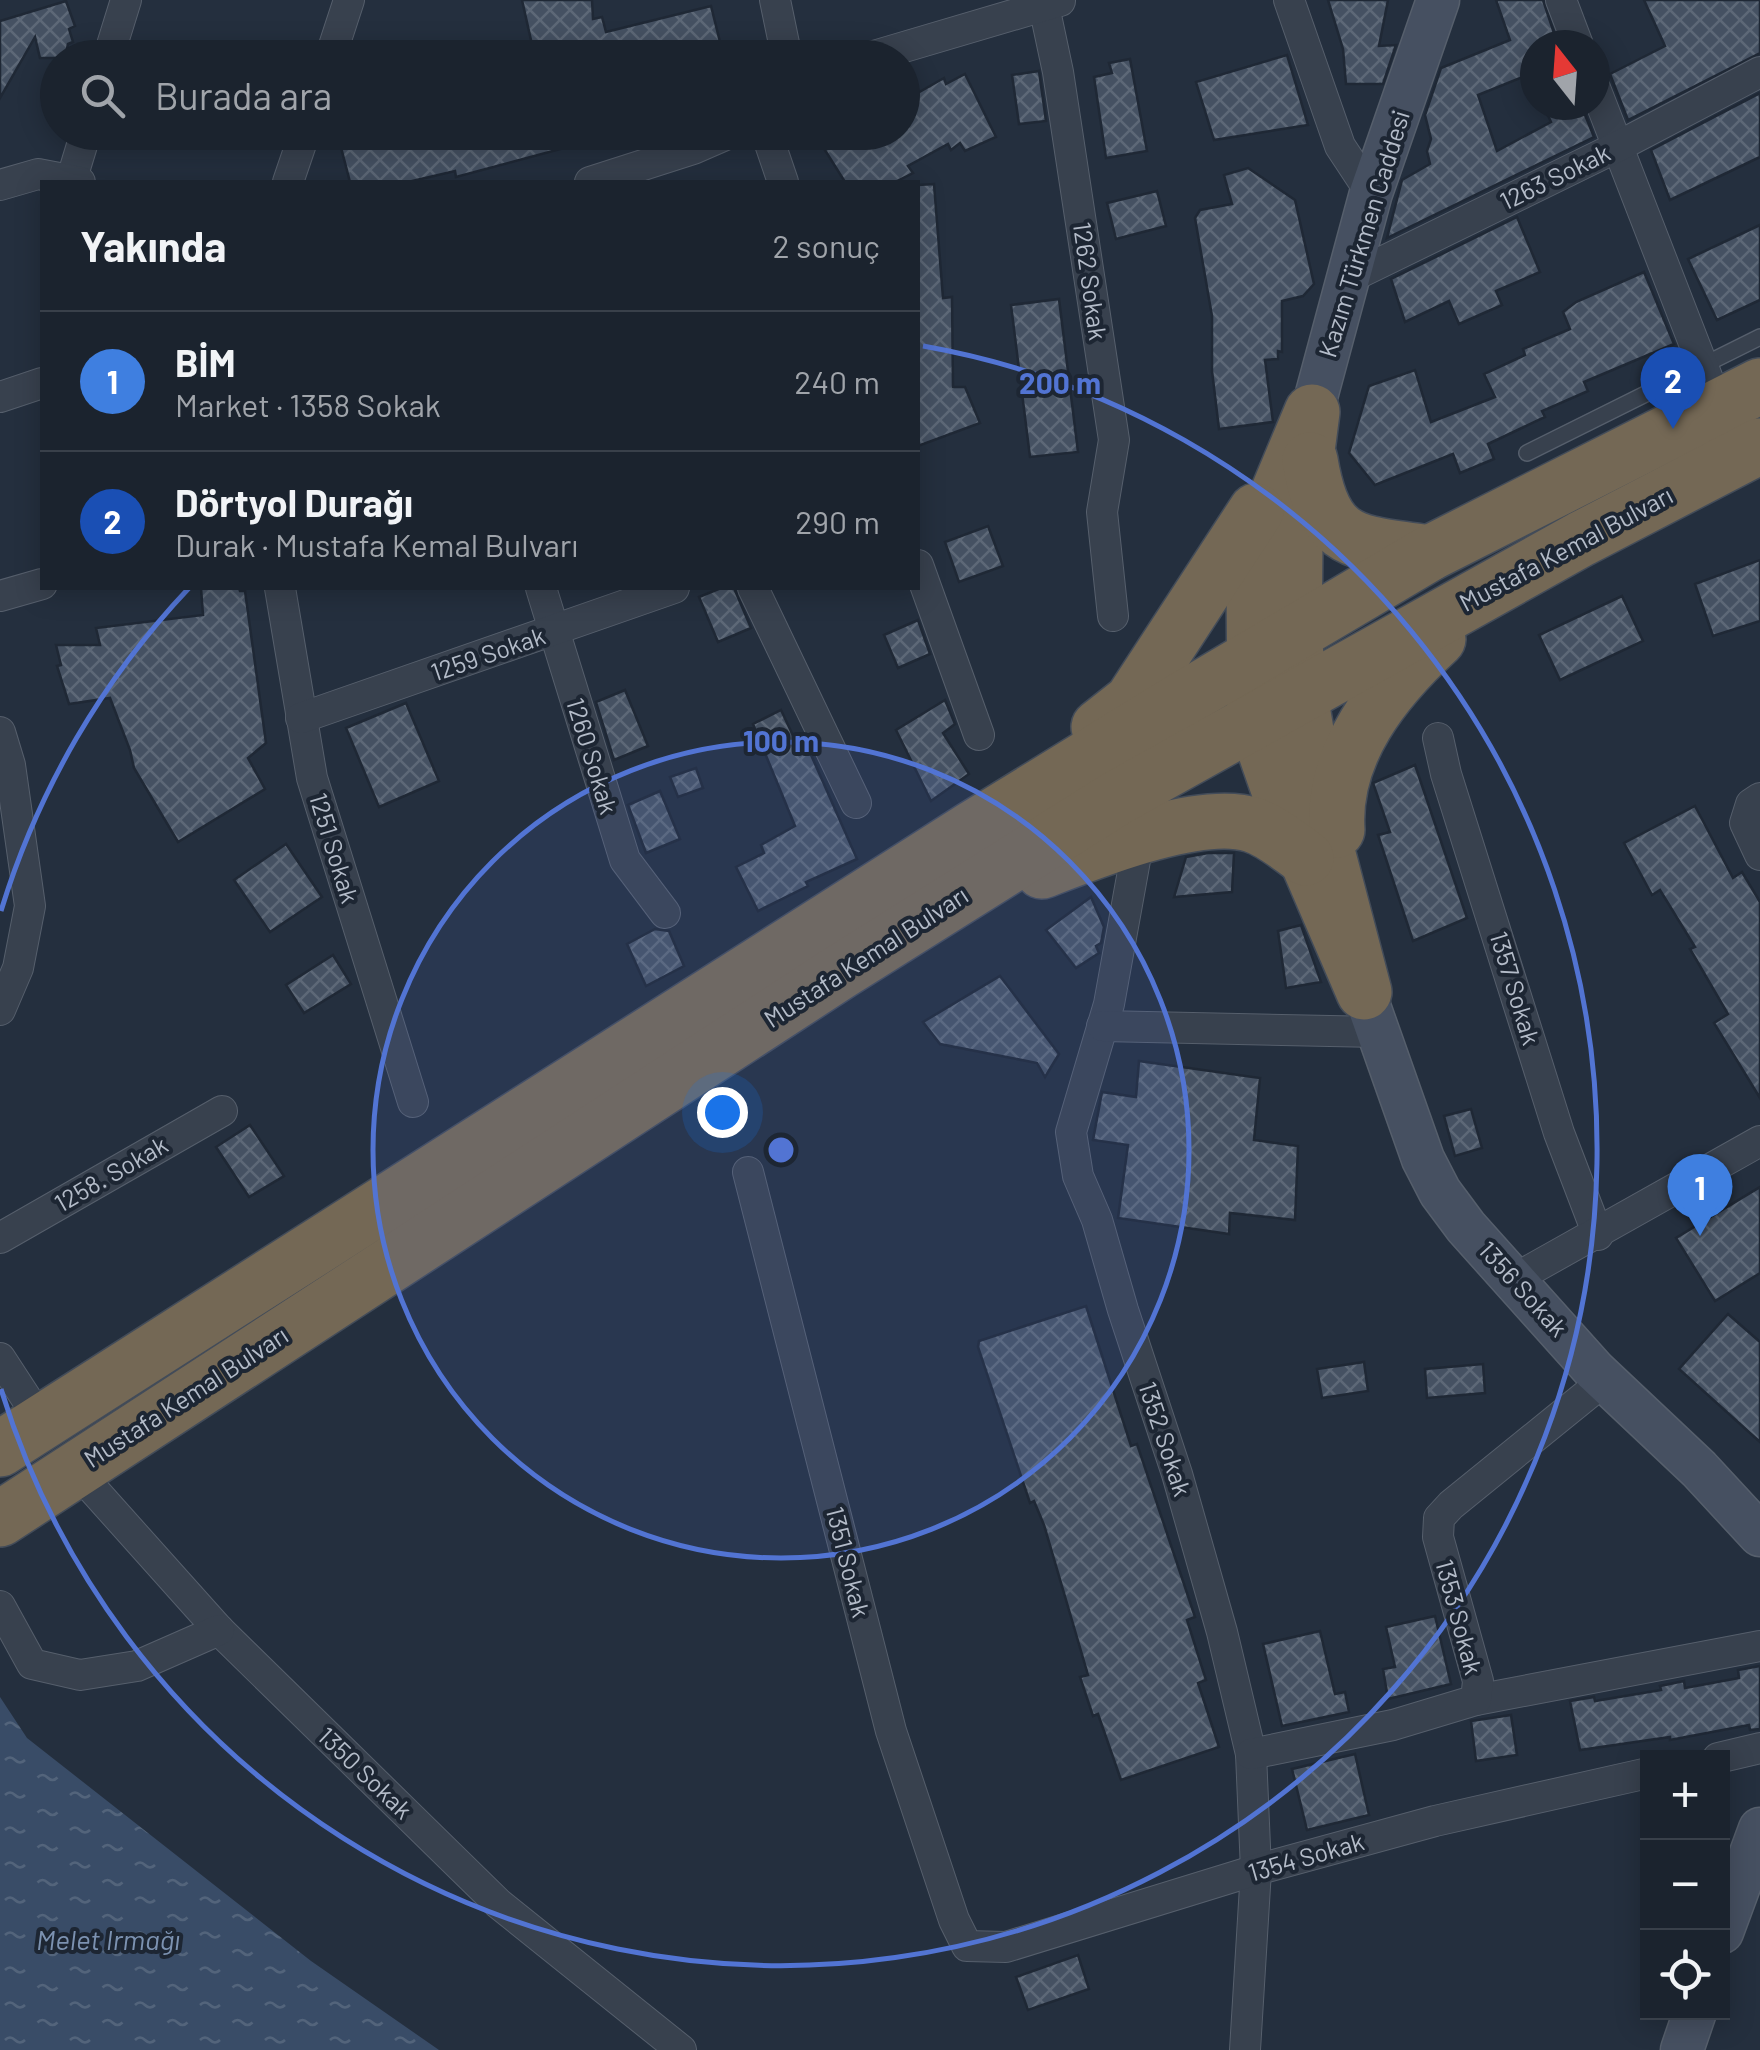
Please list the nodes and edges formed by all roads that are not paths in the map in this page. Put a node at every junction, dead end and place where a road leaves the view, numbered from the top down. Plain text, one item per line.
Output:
1 (126, 0) edge
2 (349, 0) edge
3 (775, 0) edge
4 (1289, 0) edge
5 (1438, 0) edge
6 (1053, 3) edge
7 (1571, 3) edge
8 (1576, 30) edge
9 (114, 40) edge
10 (336, 40) edge
11 (783, 40) edge
12 (920, 42) edge
13 (1760, 72) edge
14 (1607, 120) edge
15 (1618, 147) junction
16 (82, 150) edge
17 (299, 150) edge
18 (694, 150) edge
19 (772, 150) edge
20 (76, 180) edge
21 (289, 180) edge
22 (596, 180) edge
23 (782, 180) edge
24 (0, 184) edge
25 (1371, 192) junction
26 (1349, 278) junction
27 (1760, 337) edge
28 (40, 384) edge
29 (1727, 385) edge
30 (0, 397) edge
31 (1312, 412) junction
32 (1760, 446) edge
33 (1527, 453) dead end
34 (1430, 553) junction
35 (920, 571) edge
36 (40, 585) edge
37 (1492, 589) junction
38 (280, 590) edge
39 (542, 590) edge
40 (669, 590) edge
41 (753, 590) edge
42 (0, 596) edge
43 (1113, 616) dead end
44 (555, 632) junction
45 (1275, 646) junction
46 (1277, 708) junction
47 (301, 718) junction
48 (0, 732) edge
49 (979, 735) dead end
50 (1438, 738) dead end
51 (1760, 798) edge
52 (856, 803) dead end
53 (972, 829) junction
54 (1139, 838) junction
55 (1760, 855) edge
56 (1306, 858) junction
57 (1341, 903) junction
58 (937, 912) junction
59 (665, 913) dead end
60 (0, 1010) edge
61 (1371, 1012) junction
62 (1102, 1026) junction
63 (413, 1102) dead end
64 (222, 1110) dead end
65 (1760, 1142) edge
66 (748, 1172) dead end
67 (1598, 1235) junction
68 (0, 1238) edge
69 (1516, 1278) junction
70 (0, 1358) edge
71 (1605, 1380) junction
72 (21, 1436) edge
73 (74, 1469) junction
74 (1, 1518) edge
75 (1760, 1535) edge
76 (0, 1606) edge
77 (219, 1630) junction
78 (1760, 1646) edge
79 (1476, 1700) junction
80 (1760, 1748) edge
81 (1251, 1754) junction
82 (1730, 1755) edge
83 (1640, 1775) edge
84 (1760, 1829) edge
85 (1256, 1870) junction
86 (1723, 1930) edge
87 (967, 1946) joint
88 (1691, 2020) edge
89 (682, 2050) edge
90 (1245, 2050) edge
91 (1682, 2050) edge

1 - 9 street
2 - 10 street
3 - 11 street
4 - 25 street
5 - 25 street, Kazım Türkmen Caddesi
6 - 12 street
6 - 43 street, 1262 Sokak
7 - 8 street
13 - 15 street, 1263 Sokak
14 - 15 street
15 - 26 street, 1263 Sokak
15 - 29 street
16 - 20 street
17 - 21 street
18 - 22 street
19 - 23 street
20 - 24 street
25 - 26 street, Kazım Türkmen Caddesi
26 - 31 street, Kazım Türkmen Caddesi
27 - 29 lane
28 - 30 street
29 - 33 lane
29 - 34 highway, Mustafa Kemal Bulvarı
31 - 34 highway
31 - 45 highway
31 - 53 highway
32 - 37 highway, Mustafa Kemal Bulvarı
34 - 45 highway, Mustafa Kemal Bulvarı
35 - 49 street
36 - 42 street
37 - 46 highway, Mustafa Kemal Bulvarı
37 - 57 highway
38 - 47 street, 1251 Sokak
39 - 44 street, 1260 Sokak
40 - 44 street, 1259 Sokak
41 - 52 street
44 - 47 street, 1259 Sokak
44 - 59 street, 1260 Sokak
45 - 46 highway
45 - 53 highway, Mustafa Kemal Bulvarı
46 - 56 highway
46 - 57 highway
46 - 58 highway, Mustafa Kemal Bulvarı
47 - 63 street, 1251 Sokak
48 - 60 street
50 - 67 street, 1357 Sokak
51 - 55 street
53 - 72 highway, Mustafa Kemal Bulvarı
54 - 56 highway
54 - 58 highway
54 - 62 street, 1352 Sokak
56 - 61 highway
57 - 61 highway
58 - 73 highway, Mustafa Kemal Bulvarı
61 - 62 street
61 - 69 street, 1356 Sokak
62 - 81 street, 1352 Sokak
64 - 68 street, 1258. Sokak
65 - 67 street
66 - 87 street, 1351 Sokak
67 - 69 street
69 - 71 street, 1356 Sokak
70 - 72 street
71 - 75 street, 1356 Sokak
71 - 79 street, 1353 Sokak
73 - 74 highway, Mustafa Kemal Bulvarı
73 - 77 street, 1350 Sokak
76 - 77 street
77 - 89 street, 1350 Sokak
78 - 79 street
79 - 81 street, 1353 Sokak
80 - 82 street
81 - 85 street, 1352 Sokak
83 - 85 street, 1354 Sokak
84 - 86 street
85 - 87 street, 1354 Sokak
85 - 90 street, 1352 Sokak
88 - 91 street

